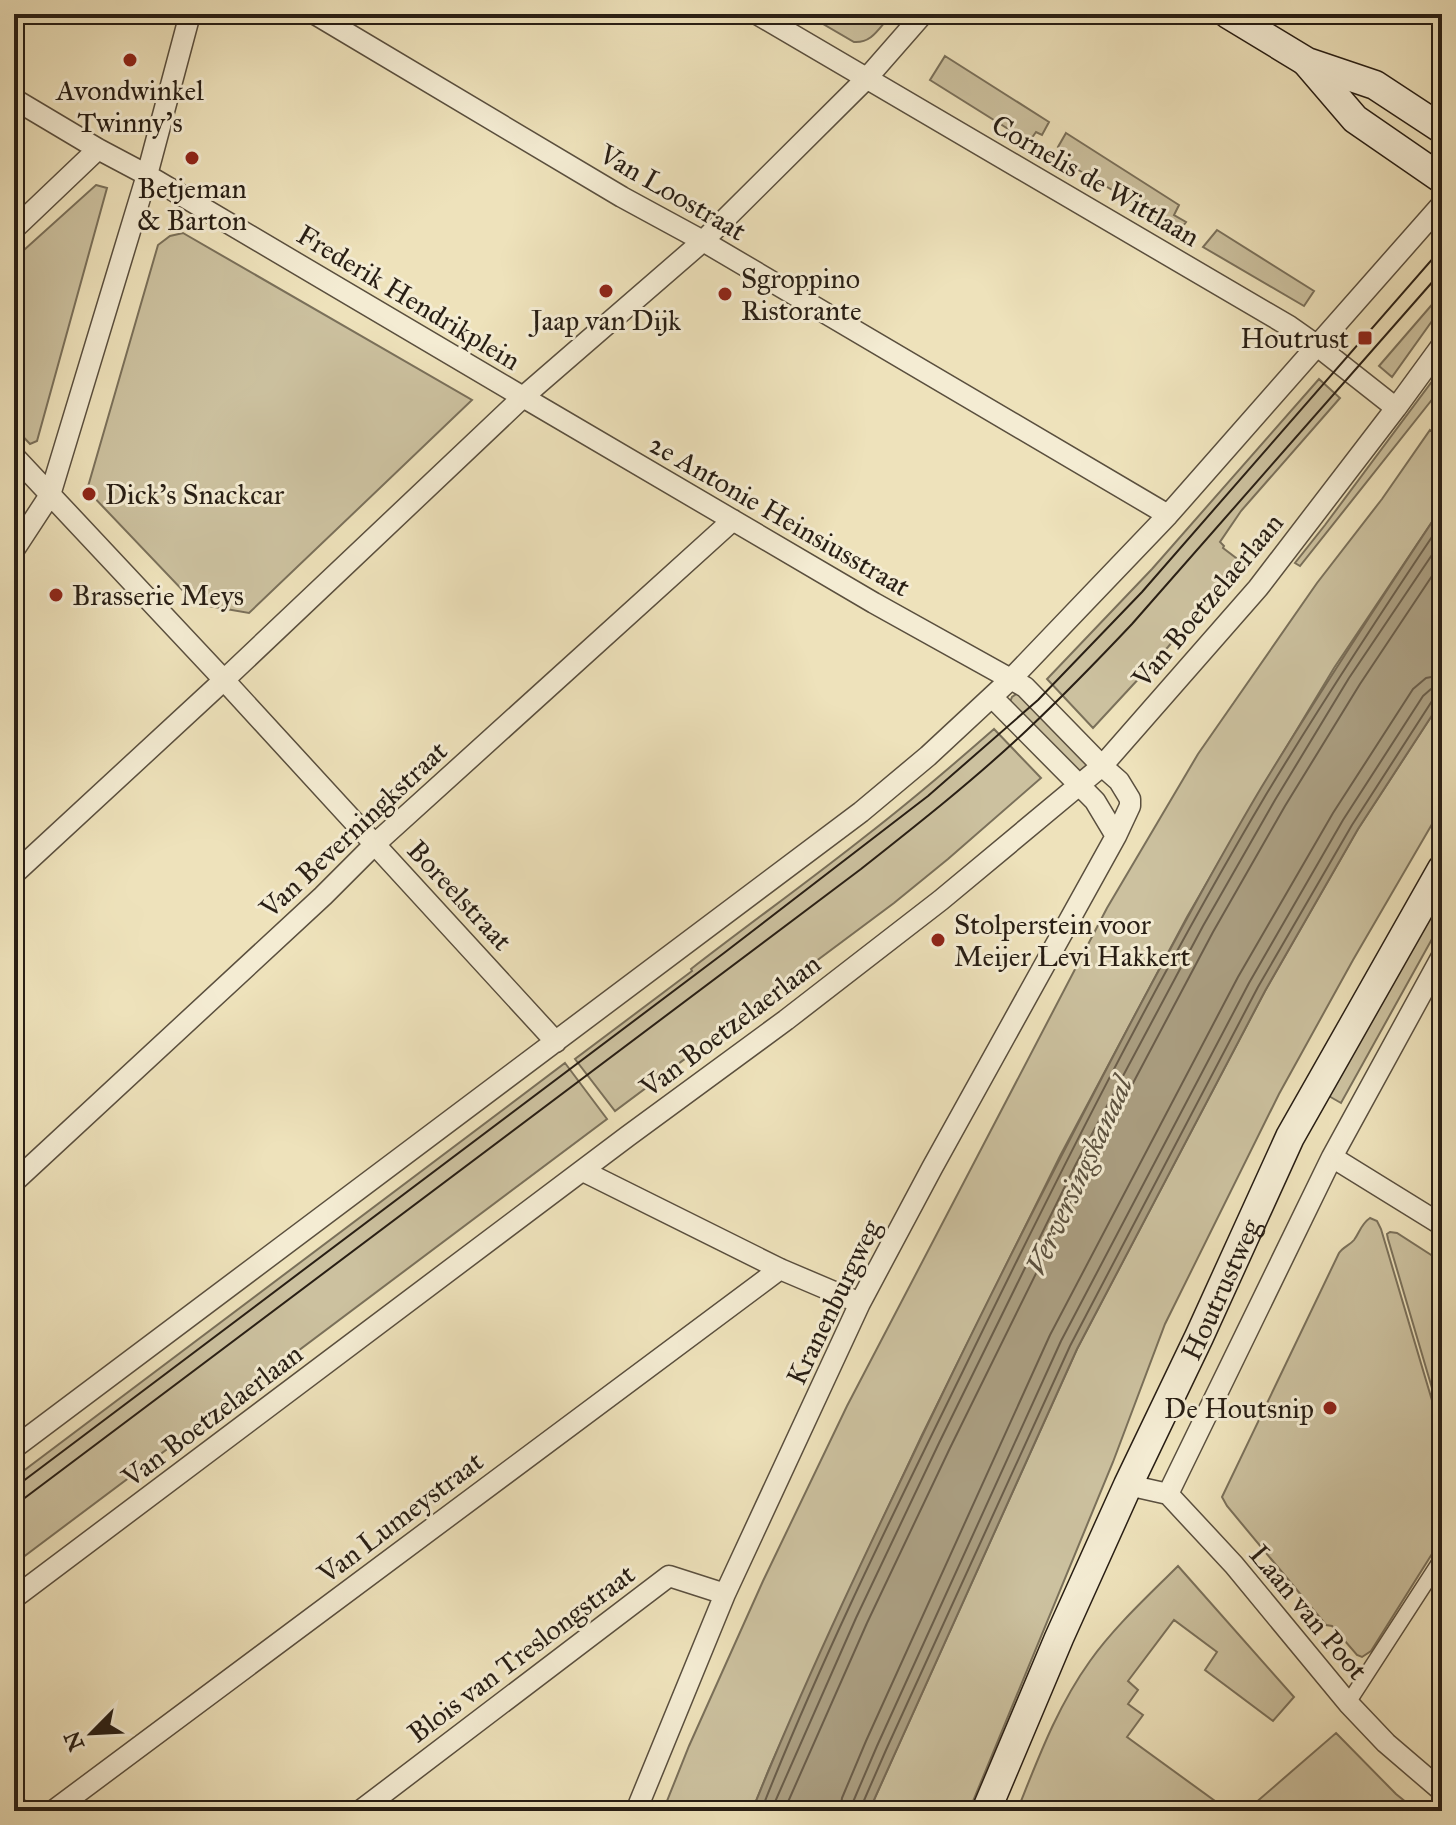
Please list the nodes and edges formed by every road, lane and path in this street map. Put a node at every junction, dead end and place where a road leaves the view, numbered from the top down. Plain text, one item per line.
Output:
1 (190, 14) edge
2 (315, 14) edge
3 (757, 14) edge
4 (923, 14) edge
5 (1228, 14) edge
6 (1307, 62) junction
7 (867, 78) junction
8 (14, 99) edge
9 (1442, 129) edge
10 (98, 149) junction
11 (147, 175) junction
12 (1442, 179) edge
13 (1442, 204) edge
14 (14, 229) edge
15 (703, 241) junction
16 (1316, 345) junction
17 (1442, 345) edge
18 (523, 397) junction
19 (1396, 408) junction
20 (14, 456) edge
21 (50, 495) junction
22 (1168, 515) junction
23 (733, 520) junction
24 (14, 550) edge
25 (1012, 678) junction
26 (224, 680) junction
27 (992, 697) junction
28 (1102, 766) junction
29 (1079, 785) junction
30 (1116, 836) junction
31 (375, 844) junction
32 (1442, 869) edge
33 (14, 874) edge
34 (1442, 956) edge
35 (556, 1042) junction
36 (1332, 1157) junction
37 (583, 1171) junction
38 (14, 1182) edge
39 (1442, 1225) edge
40 (780, 1269) junction
41 (860, 1303) junction
42 (14, 1448) edge
43 (1128, 1485) junction
44 (1168, 1494) junction
45 (1442, 1558) edge
46 (725, 1594) junction
47 (14, 1598) edge
48 (1348, 1703) junction
49 (1442, 1791) edge
50 (14, 1803) edge
51 (19, 1811) edge
52 (53, 1811) edge
53 (360, 1811) edge
54 (636, 1811) edge
55 (986, 1811) edge

1 - 11 street
2 - 15 street, Van Loostraat
3 - 7 street, Cornelis de Wittlaan
4 - 7 street
5 - 6 main road
6 - 9 main road
6 - 12 main road
7 - 15 street
7 - 16 street, Cornelis de Wittlaan
8 - 10 street, Frederik Hendrikplein
10 - 11 street, Frederik Hendrikplein
10 - 14 street
11 - 18 street, Frederik Hendrikplein
11 - 21 street
13 - 16 street
15 - 18 street
15 - 22 street, Van Loostraat
16 - 19 street, Cornelis de Wittlaan
16 - 22 street
17 - 19 street, Van Boetzelaerlaan
18 - 23 street, 2e Antonie Heinsiusstraat
18 - 26 street, Frederik Hendrikplein
19 - 28 street, Van Boetzelaerlaan
20 - 21 street
21 - 24 street
21 - 26 street
22 - 25 street
23 - 25 street, 2e Antonie Heinsiusstraat
23 - 31 street, Van Beverningkstraat
25 - 27 street
25 - 28 street, Kranenburgweg
26 - 31 street, Boreelstraat
26 - 33 street, Frederik Hendrikplein
27 - 29 street
27 - 35 street
28 - 29 street, Van Boetzelaerlaan
28 - 30 street, Kranenburgweg
29 - 30 street
29 - 37 street, Van Boetzelaerlaan
30 - 41 street, Kranenburgweg
31 - 35 street, Boreelstraat
31 - 38 street, Van Beverningkstraat
32 - 43 main road, Houtrustweg
34 - 36 street, Houtrustweg
35 - 42 street
36 - 39 street
36 - 44 street, Houtrustweg
37 - 40 street
37 - 47 street, Van Boetzelaerlaan
40 - 41 street
40 - 52 street, Van Lumeystraat
41 - 46 street, Kranenburgweg
43 - 44 street
43 - 55 main road, Houtrustweg
44 - 48 street, Laan van Poot
45 - 48 street
46 - 53 street, Blois van Treslongstraat
46 - 54 street, Kranenburgweg
48 - 49 street, Laan van Poot
50 - 51 street

